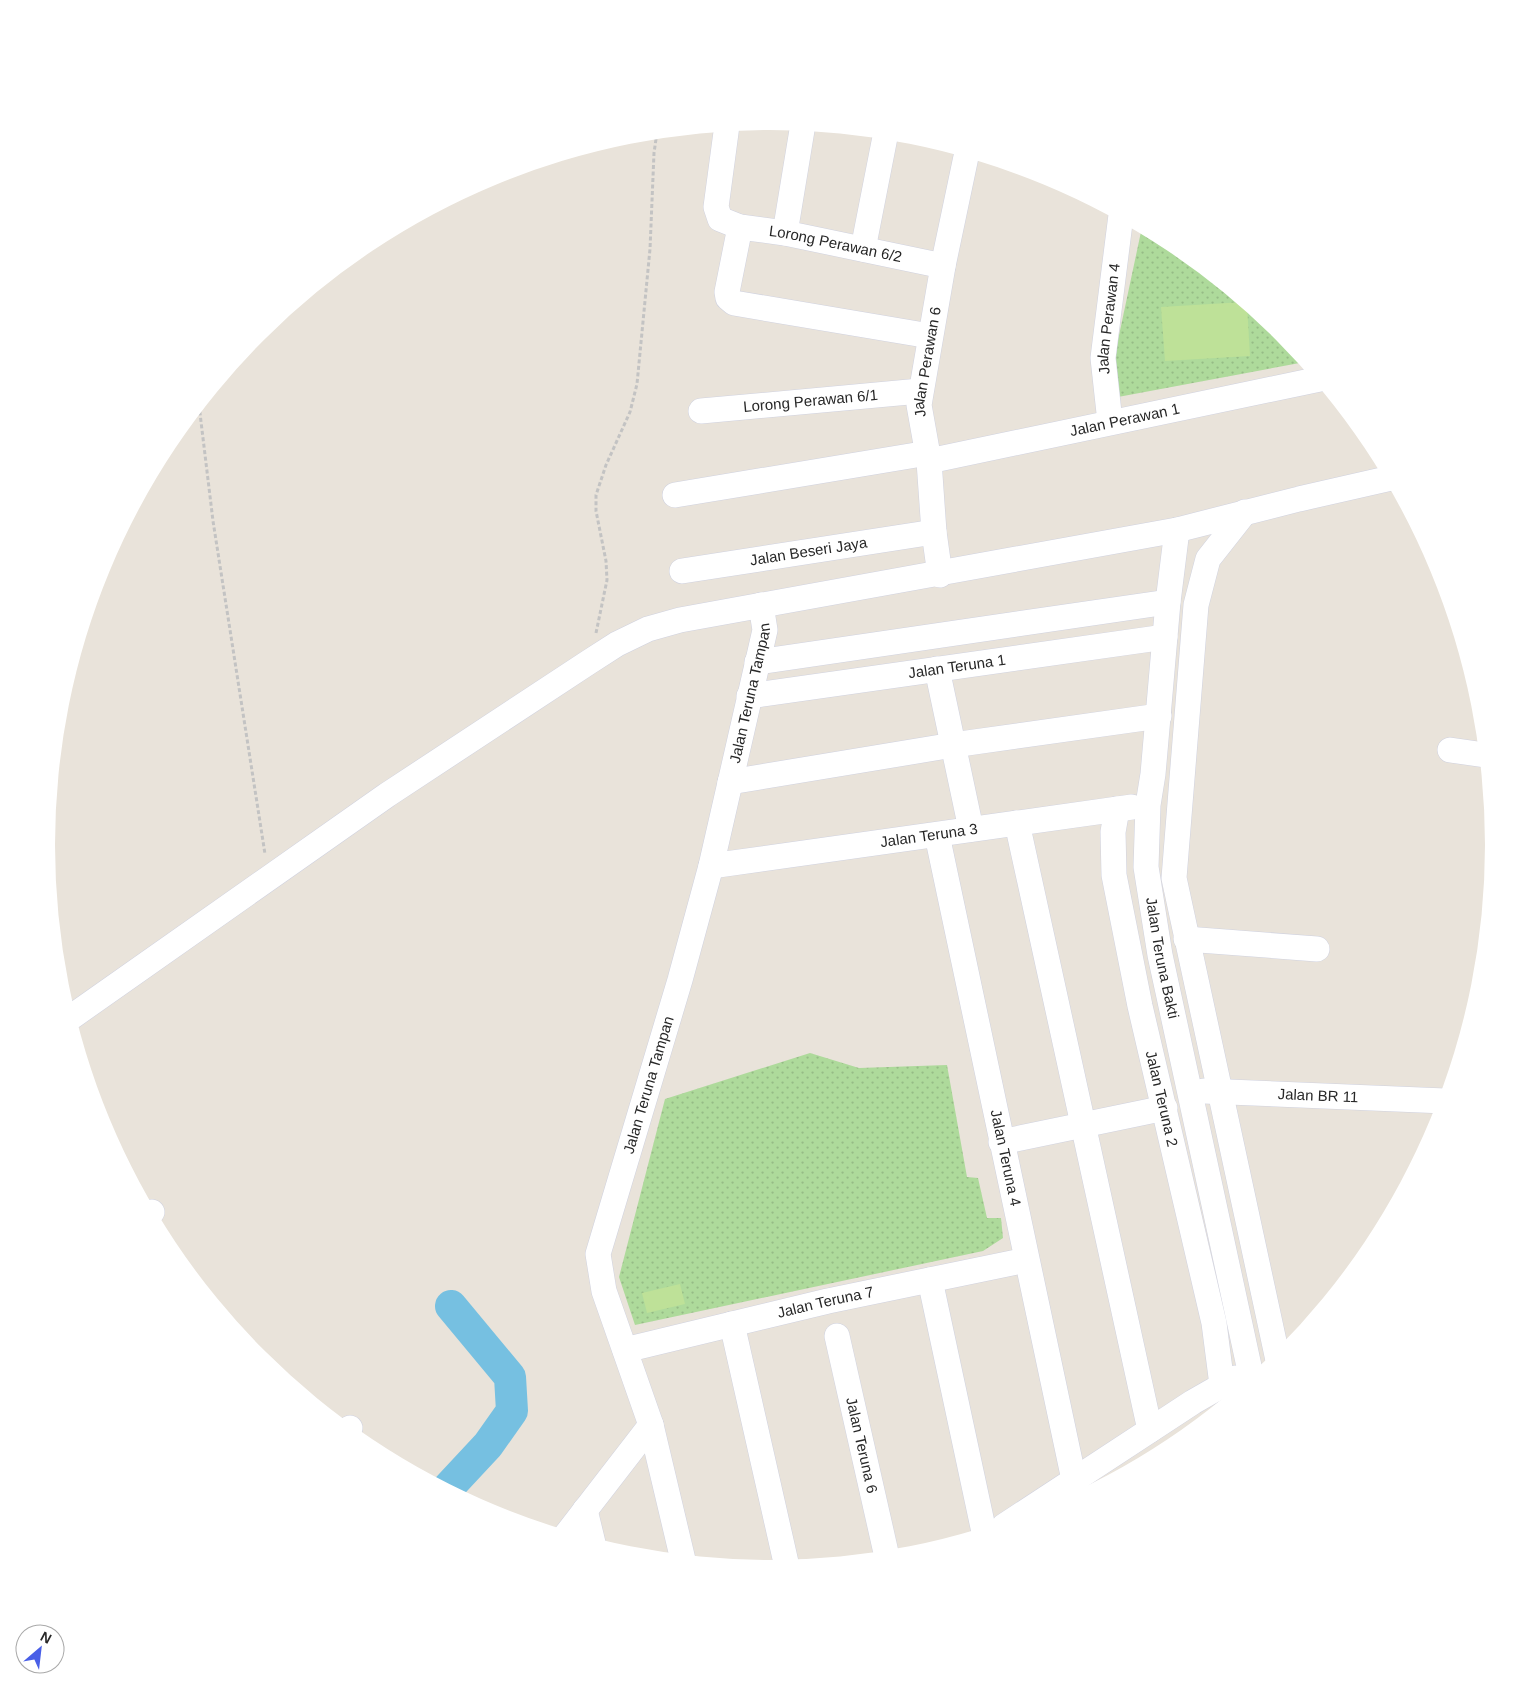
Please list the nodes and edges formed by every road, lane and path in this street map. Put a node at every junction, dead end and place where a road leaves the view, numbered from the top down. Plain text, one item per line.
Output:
1 (802, 130) edge
2 (726, 131) edge
3 (656, 139) edge
4 (885, 139) edge
5 (966, 157) edge
6 (1120, 221) edge
7 (733, 225) junction
8 (785, 233) junction
9 (864, 250) junction
10 (943, 266) junction
11 (930, 336) junction
12 (1314, 380) edge
13 (920, 391) junction
14 (701, 411) dead end
15 (199, 414) edge
16 (1110, 422) junction
17 (929, 457) junction
18 (1385, 480) edge
19 (676, 495) dead end
20 (1245, 512) junction
21 (1177, 530) junction
22 (934, 532) junction
23 (682, 571) dead end
24 (940, 574) junction
25 (1168, 602) junction
26 (761, 605) junction
27 (1165, 637) junction
28 (589, 662) junction
29 (757, 662) junction
30 (937, 669) junction
31 (749, 696) junction
32 (1159, 716) junction
33 (953, 745) junction
34 (1450, 750) dead end
35 (1479, 754) edge
36 (730, 782) junction
37 (1148, 805) junction
38 (1117, 810) junction
39 (1017, 824) junction
40 (971, 829) junction
41 (937, 835) junction
42 (711, 866) junction
43 (269, 877) junction
44 (1186, 939) junction
45 (1317, 948) dead end
46 (76, 1014) edge
47 (1189, 1090) junction
48 (1221, 1091) junction
49 (1437, 1101) edge
50 (1165, 1108) junction
51 (1084, 1124) junction
52 (1001, 1142) junction
53 (1026, 1260) junction
54 (930, 1280) junction
55 (732, 1324) junction
56 (837, 1336) dead end
57 (625, 1350) junction
58 (1276, 1350) edge
59 (1251, 1373) edge
60 (1247, 1377) edge
61 (1222, 1386) junction
62 (651, 1425) junction
63 (1150, 1430) junction
64 (1074, 1480) junction
65 (585, 1510) junction
66 (1024, 1513) edge
67 (983, 1527) edge
68 (569, 1530) edge
69 (591, 1537) edge
70 (885, 1550) edge
71 (681, 1553) edge
72 (785, 1559) edge

1 - 8 street
2 - 7 street
3 - 28 path
4 - 9 street
5 - 10 street, Jalan Perawan 6
6 - 16 street, Jalan Perawan 4
7 - 8 street, Lorong Perawan 6/2
7 - 11 street
8 - 9 street, Lorong Perawan 6/2
9 - 10 street, Lorong Perawan 6/2
10 - 11 street, Jalan Perawan 6
11 - 13 street, Jalan Perawan 6
12 - 16 street, Jalan Perawan 1
13 - 14 street, Lorong Perawan 6/1
13 - 17 street, Jalan Perawan 6
15 - 43 path
16 - 17 street, Jalan Perawan 1
17 - 19 street, Jalan Perawan 1
17 - 22 street, Jalan Perawan 6
18 - 20 street
20 - 21 street
20 - 44 street
21 - 24 street
21 - 25 street, Jalan Teruna Bakti
22 - 23 street, Jalan Beseri Jaya
22 - 24 street, Jalan Perawan 6
24 - 26 street
25 - 27 street, Jalan Teruna Bakti
25 - 29 street
26 - 28 street
26 - 29 street, Jalan Teruna Tampan
27 - 30 street, Jalan Teruna 1
27 - 32 street, Jalan Teruna Bakti
28 - 43 street
29 - 31 street, Jalan Teruna Tampan
30 - 31 street, Jalan Teruna 1
30 - 33 street
31 - 36 street, Jalan Teruna Tampan
32 - 33 street
32 - 37 street, Jalan Teruna Bakti
33 - 36 street
33 - 40 street
34 - 35 street
36 - 42 street, Jalan Teruna Tampan
37 - 38 street, Jalan Teruna 3
37 - 47 street, Jalan Teruna Bakti
38 - 39 street, Jalan Teruna 3
38 - 50 street, Jalan Teruna 2
39 - 40 street, Jalan Teruna 3
39 - 51 street
40 - 41 street, Jalan Teruna 3
41 - 42 street, Jalan Teruna 3
41 - 52 street, Jalan Teruna 4
42 - 57 street, Jalan Teruna Tampan
43 - 46 street
44 - 45 street
44 - 48 street
47 - 48 street, Jalan BR 11
47 - 59 street, Jalan Teruna Bakti
48 - 49 street, Jalan BR 11
48 - 58 street
50 - 51 street
50 - 61 street, Jalan Teruna 2
51 - 52 street
51 - 63 street
52 - 53 street, Jalan Teruna 4
53 - 54 street, Jalan Teruna 7
53 - 64 street, Jalan Teruna 4
54 - 55 street, Jalan Teruna 7
54 - 67 street
55 - 57 street, Jalan Teruna 7
55 - 72 street
56 - 70 street, Jalan Teruna 6
57 - 62 street, Jalan Teruna Tampan
60 - 61 street
61 - 63 street
62 - 65 street
62 - 71 street, Jalan Teruna Tampan
63 - 64 street
64 - 66 street
65 - 68 street
65 - 69 street

